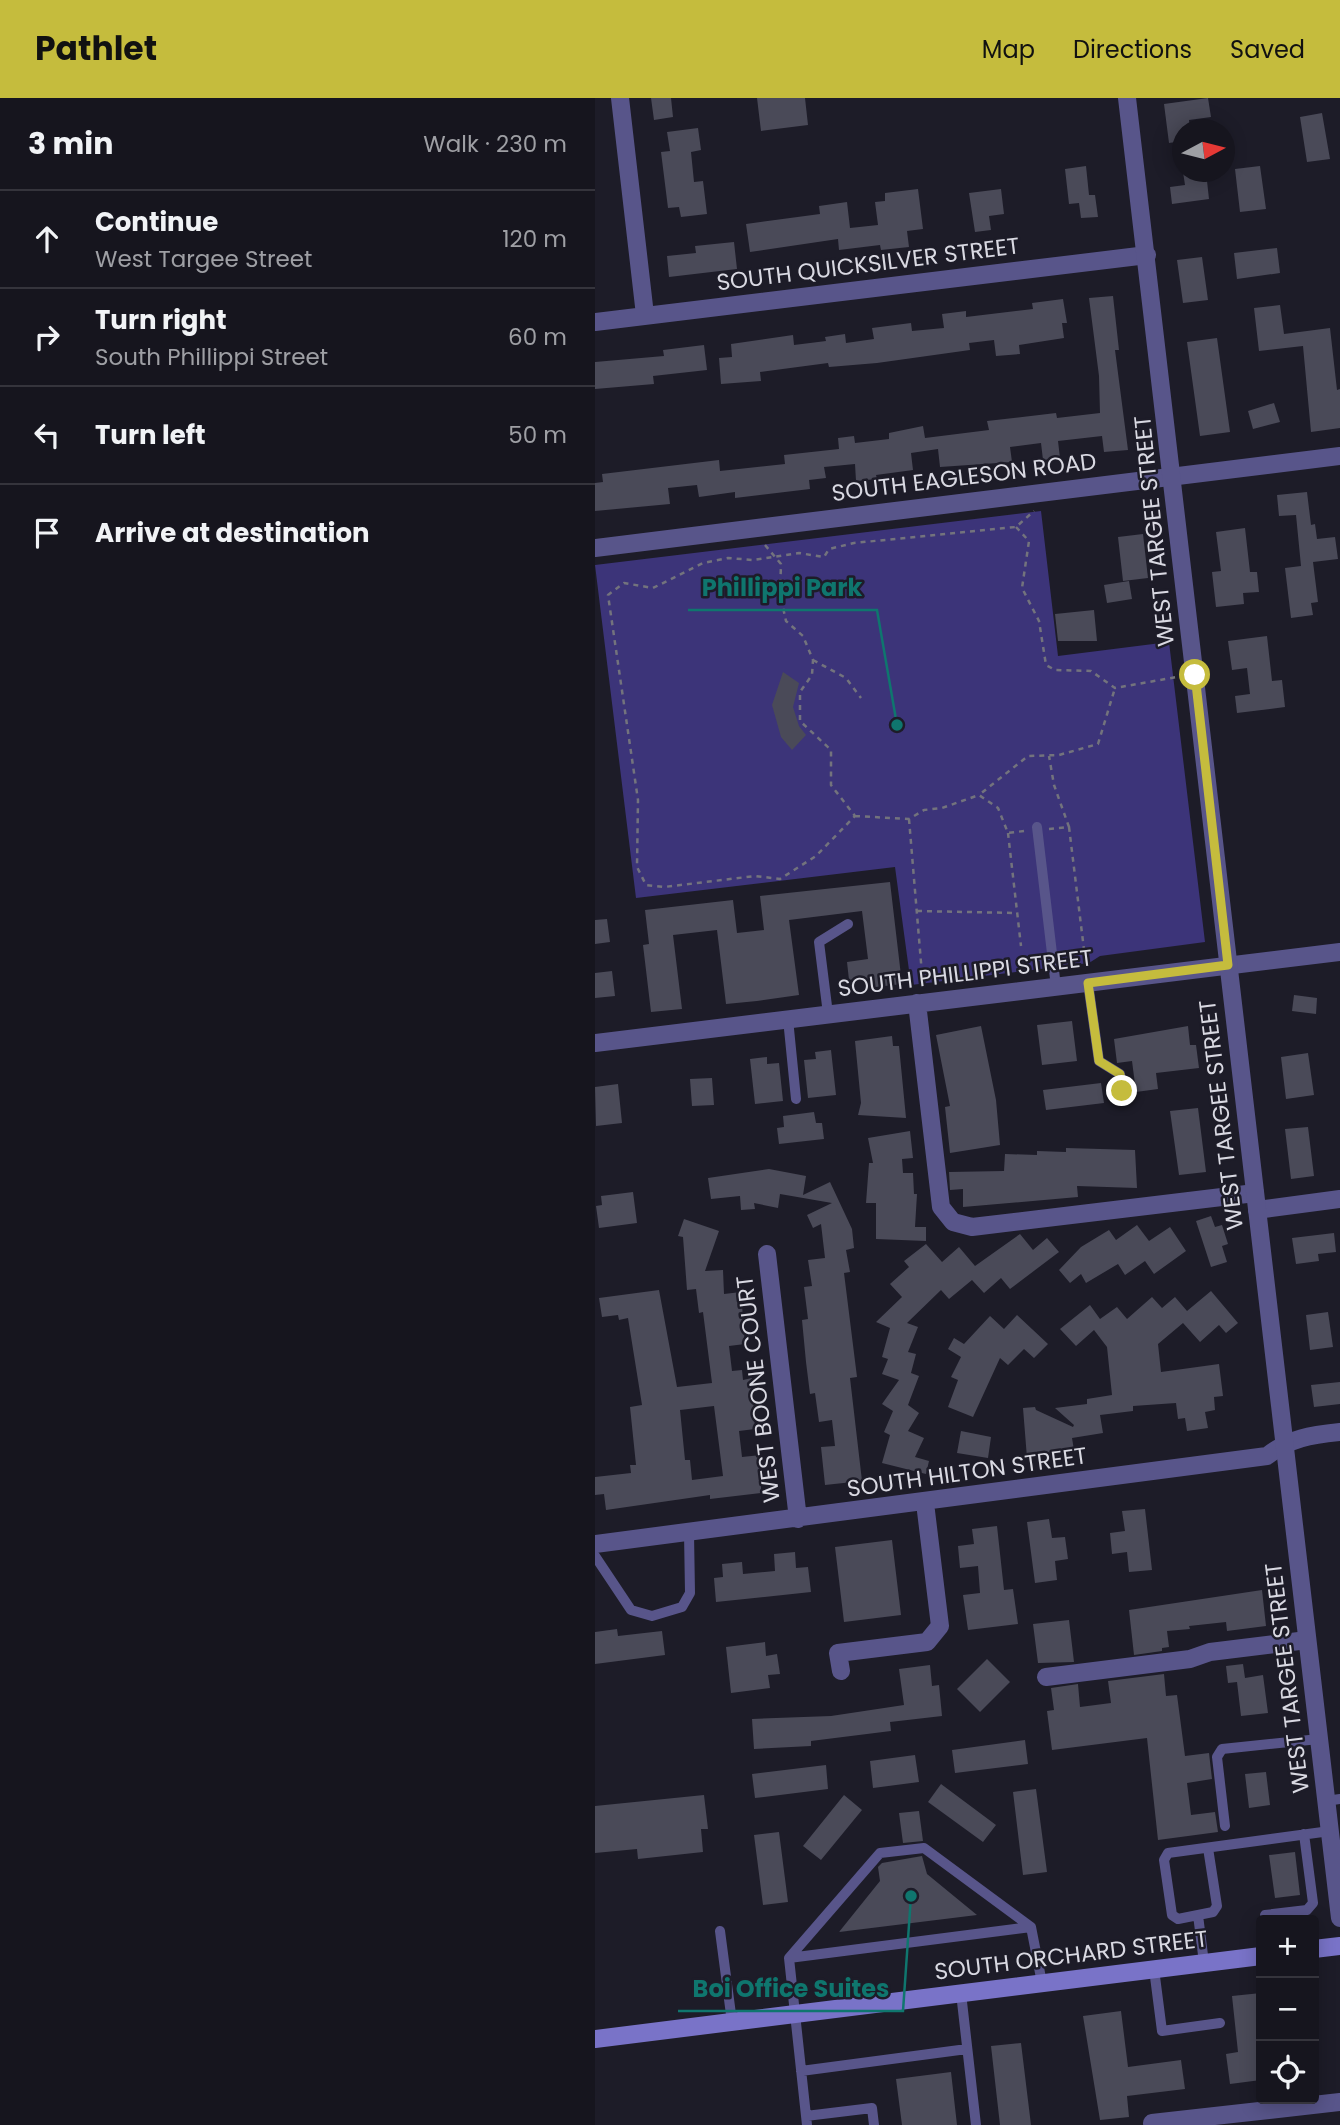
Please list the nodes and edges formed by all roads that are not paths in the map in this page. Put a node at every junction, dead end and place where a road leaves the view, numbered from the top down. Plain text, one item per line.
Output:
1 (620, 98) edge
2 (1127, 98) edge
3 (1147, 255) junction
4 (645, 316) junction
5 (595, 322) edge
6 (1340, 456) edge
7 (1172, 477) junction
8 (595, 548) edge
9 (1037, 828) road end
10 (848, 924) dead end
11 (1340, 952) edge
12 (1228, 965) junction
13 (1088, 983) junction
14 (1056, 986) junction
15 (920, 1003) junction
16 (828, 1014) junction
17 (788, 1019) junction
18 (595, 1043) edge
19 (1122, 1091) dead end
20 (796, 1099) dead end
21 (1340, 1199) edge
22 (1256, 1202) junction
23 (767, 1254) dead end
24 (1340, 1432) edge
25 (1284, 1443) junction
26 (925, 1503) junction
27 (798, 1519) junction
28 (689, 1532) junction
29 (595, 1544) edge
30 (595, 1556) edge
31 (1307, 1640) junction
32 (841, 1671) dead end
33 (1046, 1677) dead end
34 (1319, 1739) junction
35 (1333, 1800) edge
36 (1225, 1826) dead end
37 (1330, 1831) junction
38 (1304, 1835) junction
39 (1208, 1847) junction
40 (1198, 1915) junction
41 (1265, 1915) dead end
42 (1340, 1918) edge
43 (1031, 1927) junction
44 (720, 1931) dead end
45 (1340, 1946) edge
46 (1319, 1948) edge
47 (1256, 1957) edge
48 (789, 1958) junction
49 (1204, 1963) junction
50 (1154, 1969) junction
51 (1042, 1983) junction
52 (961, 1993) junction
53 (794, 2014) junction
54 (732, 2022) junction
55 (1220, 2023) dead end
56 (595, 2039) edge
57 (967, 2049) junction
58 (801, 2071) junction
59 (1340, 2102) edge
60 (806, 2121) edge
61 (1152, 2123) dead end
62 (874, 2125) edge
63 (976, 2125) edge

1 - 4 street
2 - 3 street, WEST TARGEE STREET
3 - 4 street, SOUTH QUICKSILVER STREET
3 - 7 street, WEST TARGEE STREET
4 - 5 street, SOUTH QUICKSILVER STREET
6 - 7 street, SOUTH EAGLESON ROAD
7 - 8 street, SOUTH EAGLESON ROAD
7 - 12 street, WEST TARGEE STREET
9 - 14 lane
10 - 16 lane
11 - 12 street, SOUTH PHILLIPPI STREET
12 - 13 street, SOUTH PHILLIPPI STREET
12 - 22 street, WEST TARGEE STREET
13 - 14 street, SOUTH PHILLIPPI STREET
13 - 19 lane
14 - 15 street, SOUTH PHILLIPPI STREET
15 - 16 street, SOUTH PHILLIPPI STREET
15 - 22 street
16 - 17 street, SOUTH PHILLIPPI STREET
17 - 18 street, SOUTH PHILLIPPI STREET
17 - 20 lane
21 - 22 street
22 - 25 street, WEST TARGEE STREET
23 - 27 street, WEST BOONE COURT
24 - 25 street, SOUTH HILTON STREET
25 - 26 street, SOUTH HILTON STREET
25 - 31 street, WEST TARGEE STREET
26 - 27 street, SOUTH HILTON STREET
26 - 32 street
27 - 28 street, SOUTH HILTON STREET
28 - 29 street, SOUTH HILTON STREET
28 - 30 lane
31 - 33 street
31 - 34 street, WEST TARGEE STREET
34 - 35 street, WEST TARGEE STREET
34 - 36 lane
35 - 37 street, WEST TARGEE STREET
37 - 38 lane
37 - 42 street, WEST TARGEE STREET
38 - 39 lane
38 - 41 lane
39 - 40 lane
39 - 40 lane
40 - 49 lane
43 - 48 lane
43 - 48 lane
43 - 51 lane
44 - 54 lane
45 - 46 main road
47 - 49 main road, SOUTH ORCHARD STREET
48 - 53 lane
49 - 50 main road, SOUTH ORCHARD STREET
50 - 51 main road, SOUTH ORCHARD STREET
50 - 55 lane
51 - 52 main road, SOUTH ORCHARD STREET
52 - 53 main road, SOUTH ORCHARD STREET
52 - 57 lane
53 - 54 main road, SOUTH ORCHARD STREET
53 - 58 lane
54 - 56 main road, SOUTH ORCHARD STREET
57 - 58 lane
57 - 63 lane
58 - 60 lane
59 - 61 street
60 - 62 lane

